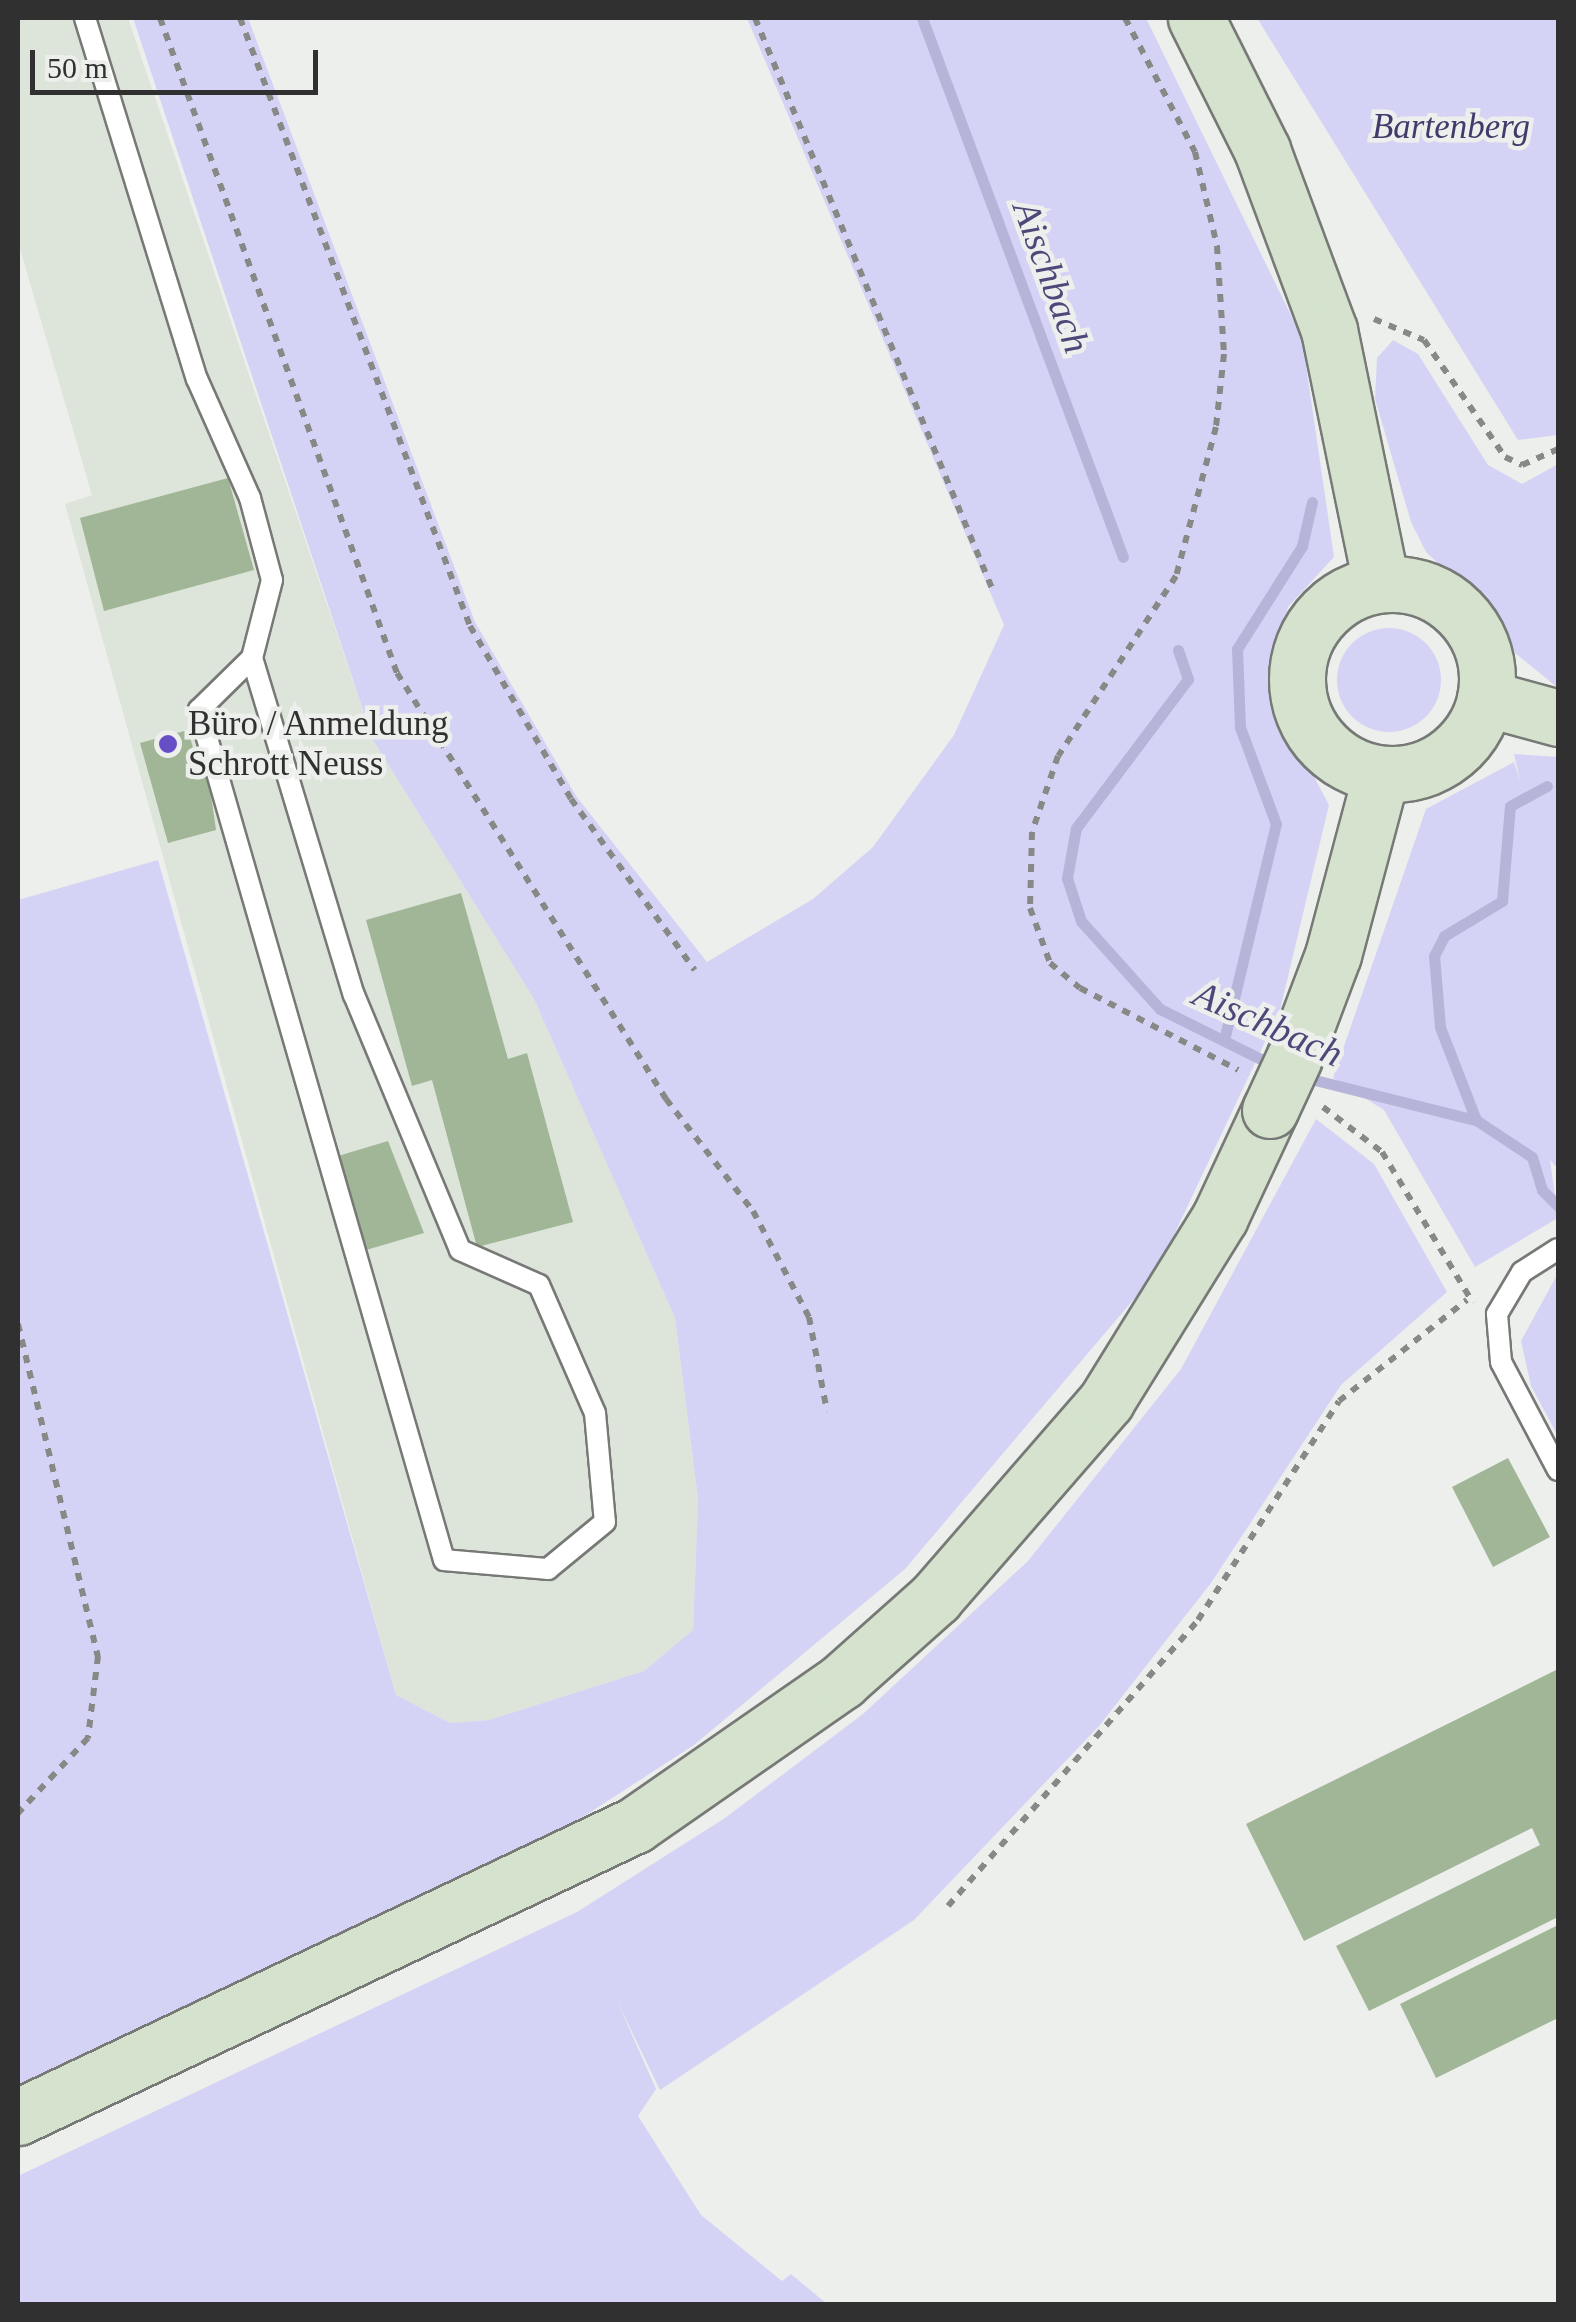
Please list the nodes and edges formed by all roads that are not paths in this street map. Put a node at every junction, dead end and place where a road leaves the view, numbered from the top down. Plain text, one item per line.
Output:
1 (85, 18) edge
2 (1196, 18) edge
3 (1380, 584) junction
4 (252, 658) junction
5 (1485, 698) junction
6 (1558, 718) edge
7 (1381, 774) junction
8 (1558, 1248) edge
9 (1558, 1470) edge
10 (18, 2117) edge

1 - 4 lane
2 - 3 main road
3 - 5 main road
3 - 7 main road
4 - 4 lane
5 - 6 main road
5 - 7 main road
7 - 10 main road
8 - 9 lane

